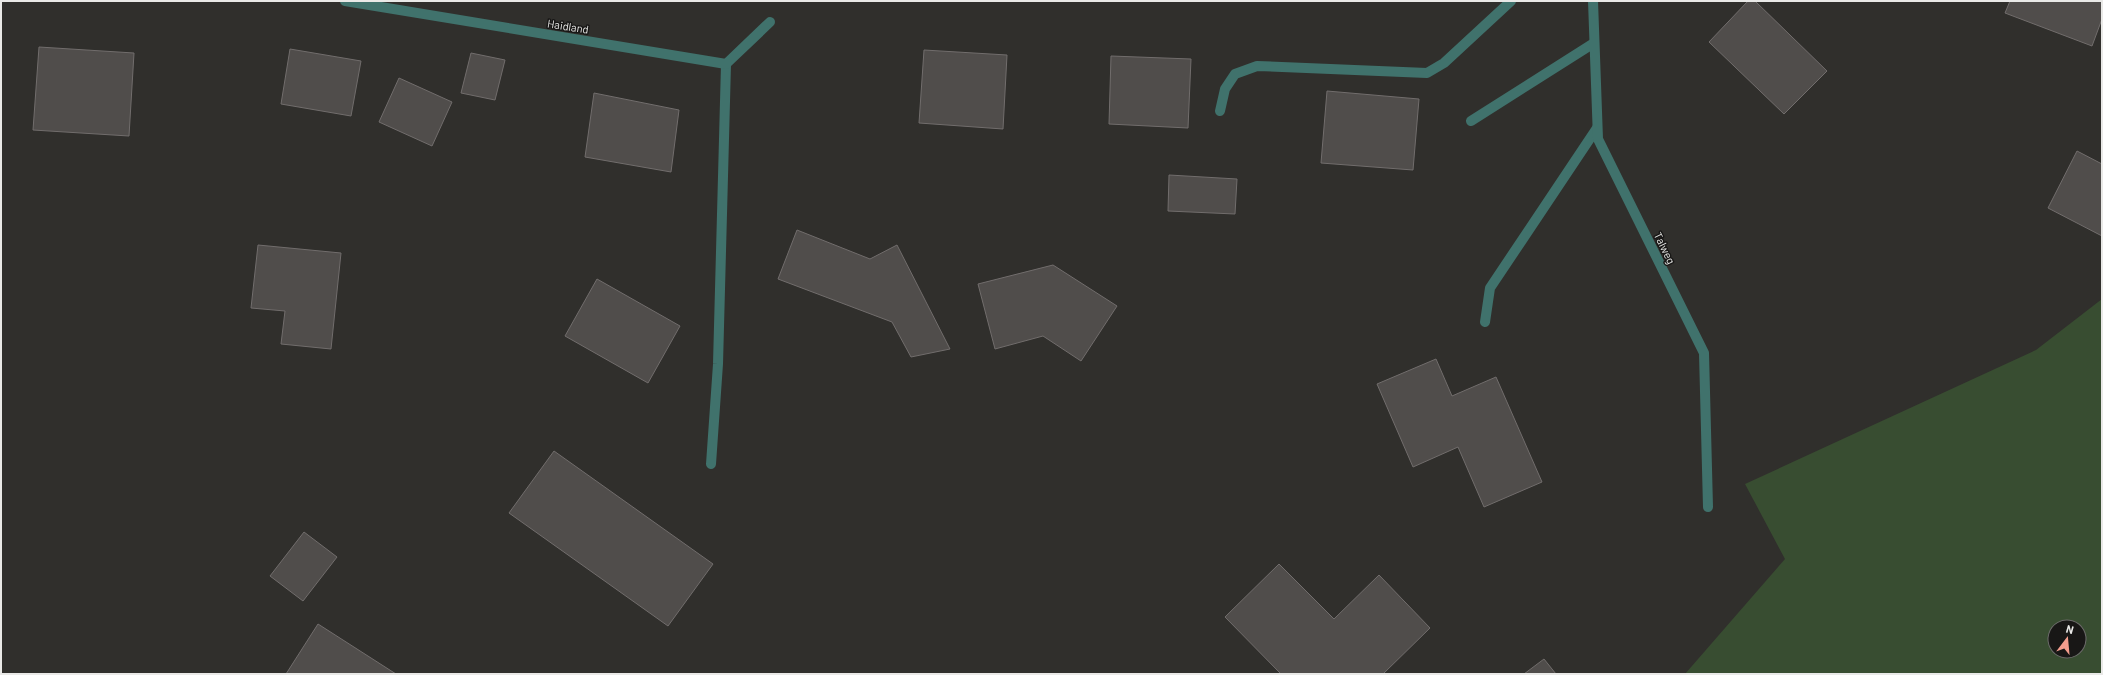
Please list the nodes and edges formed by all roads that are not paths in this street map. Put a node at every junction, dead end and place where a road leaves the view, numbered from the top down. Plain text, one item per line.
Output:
1 (345, 1) edge
2 (1511, 1) edge
3 (1593, 1) edge
4 (770, 22) dead end
5 (1594, 44) junction
6 (726, 64) junction
7 (1220, 111) dead end
8 (1471, 121) dead end
9 (1597, 128) junction
10 (1485, 322) dead end
11 (711, 464) dead end
12 (1708, 507) dead end

1 - 6 street, Haidland
2 - 7 street
3 - 5 street, Talweg
4 - 6 street
5 - 8 street
5 - 9 street, Talweg
6 - 11 street
9 - 10 street
9 - 12 street, Talweg

